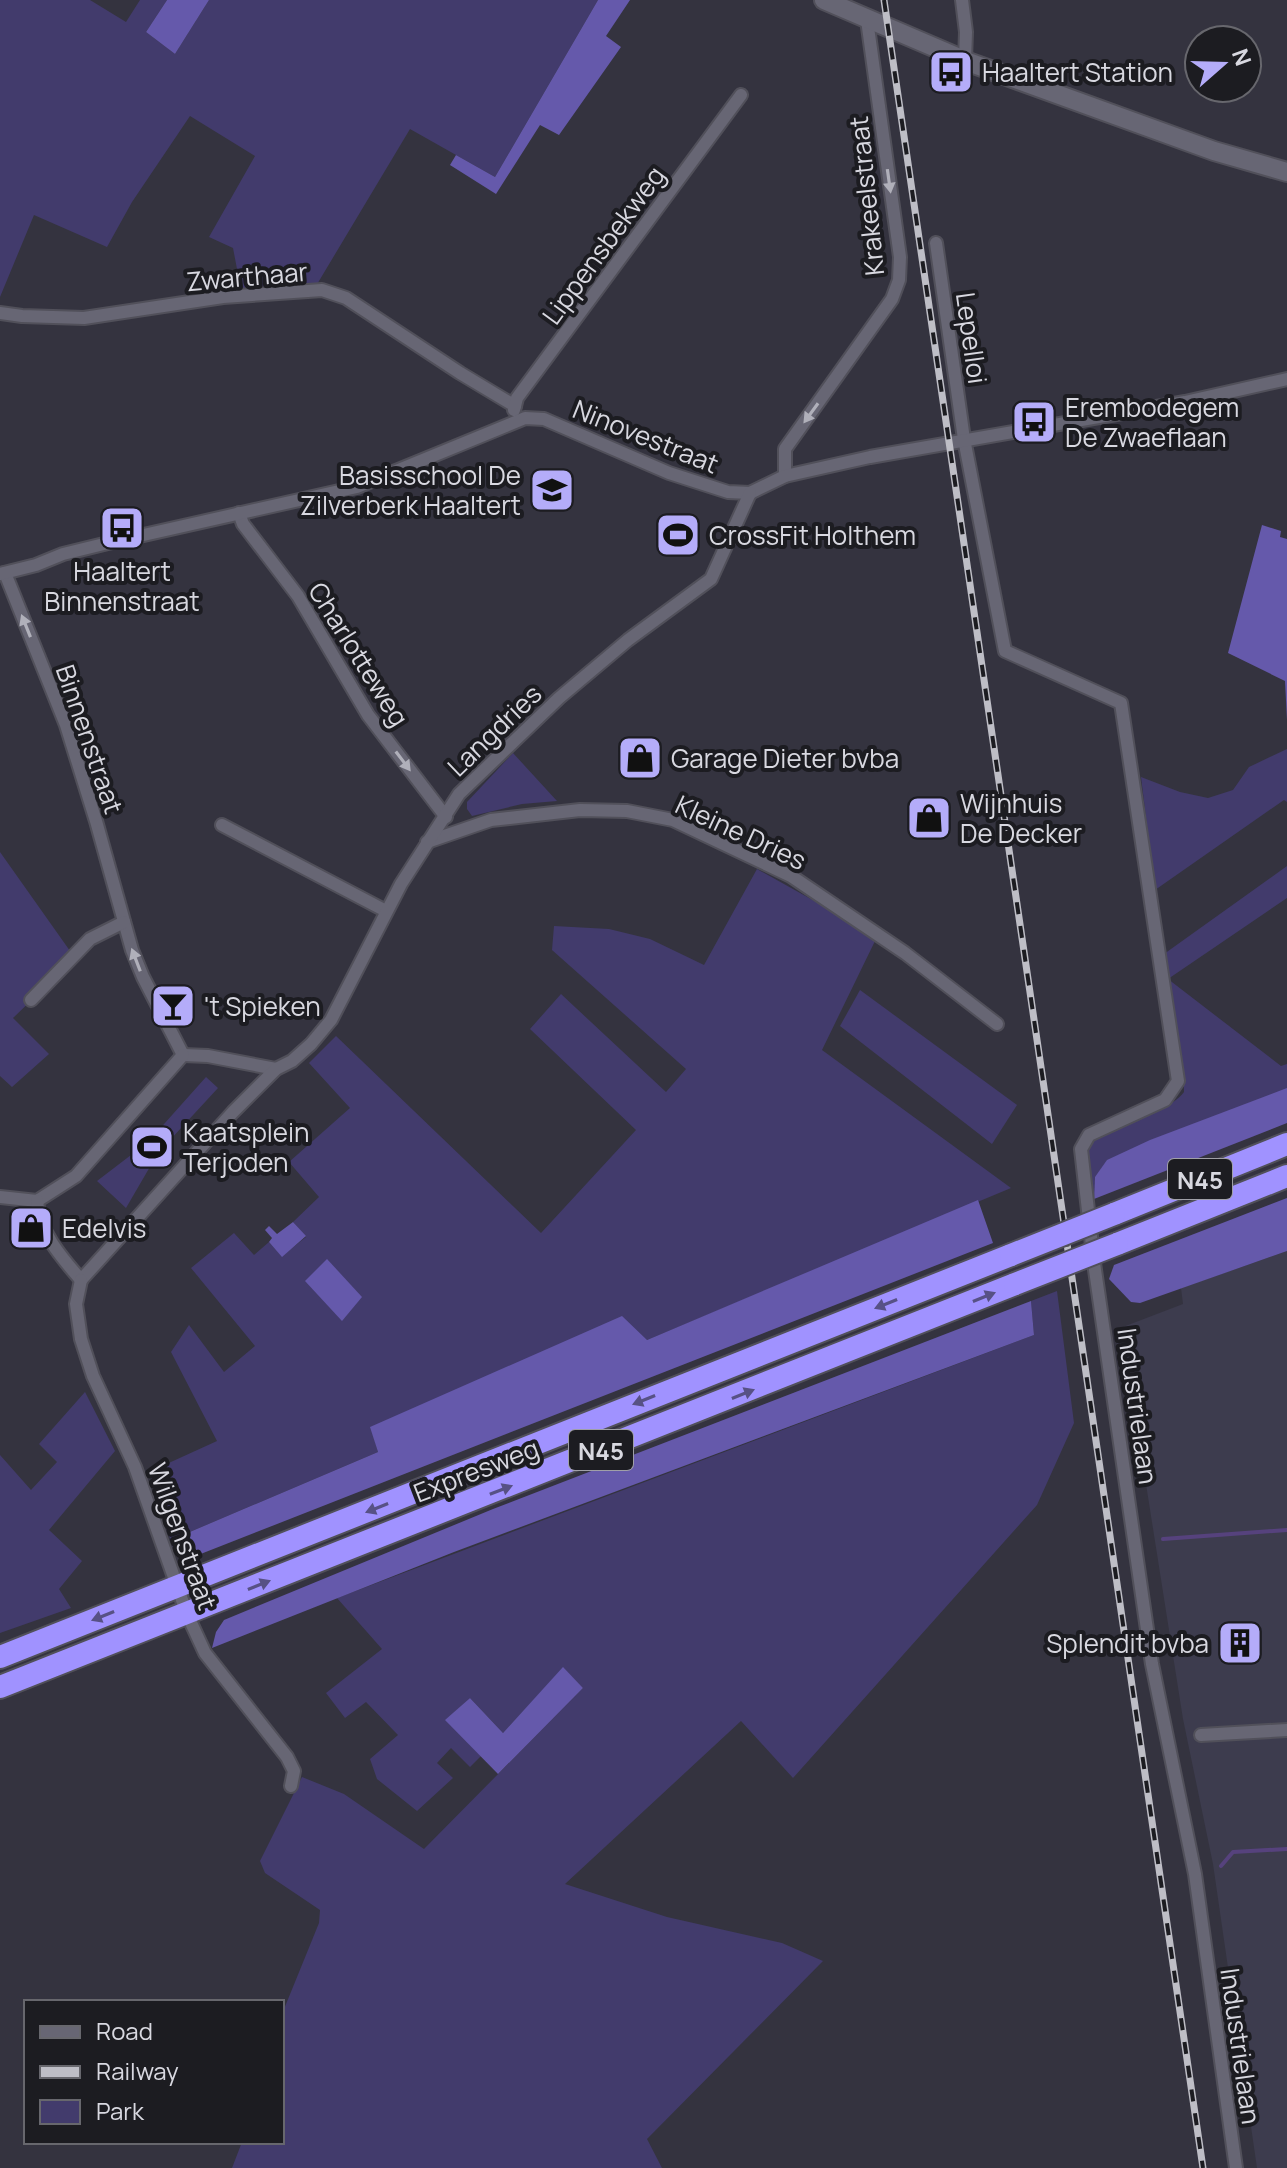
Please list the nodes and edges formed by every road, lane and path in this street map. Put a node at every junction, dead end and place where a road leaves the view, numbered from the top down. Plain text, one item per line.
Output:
1 (824, 0) edge
2 (962, 0) edge
3 (867, 20) junction
4 (965, 60) junction
5 (741, 95) dead end
6 (1287, 172) edge
7 (936, 243) dead end
8 (0, 313) edge
9 (1287, 379) edge
10 (515, 406) junction
11 (509, 425) junction
12 (964, 439) junction
13 (785, 476) junction
14 (750, 493) junction
15 (239, 513) junction
16 (2, 573) edge
17 (1121, 703) joint
18 (446, 817) junction
19 (222, 825) dead end
20 (427, 842) junction
21 (386, 911) junction
22 (124, 922) junction
23 (31, 1000) dead end
24 (997, 1024) dead end
25 (183, 1055) junction
26 (276, 1069) junction
27 (1287, 1144) edge
28 (1287, 1176) edge
29 (0, 1197) edge
30 (37, 1201) junction
31 (81, 1280) junction
32 (176, 1587) junction
33 (187, 1614) junction
34 (0, 1657) edge
35 (0, 1687) edge
36 (1287, 1730) edge
37 (1201, 1735) dead end
38 (291, 1786) dead end
39 (1236, 2168) edge

1 - 3 main road
2 - 4 street
3 - 4 main road
3 -> 13 street, Krakeelstraat
4 - 6 main road
5 - 10 street, Lippensbekweg
7 - 12 street, Lepelloi
8 - 10 street, Zwarthaar
9 - 12 street
10 - 11 street, Lippensbekweg
11 - 14 street, Ninovestraat
11 - 15 street, Ninovestraat
12 - 13 street
12 - 17 street, Lepelloi
13 - 14 street
14 - 18 street, Langdries
15 - 16 street, Ninovestraat
15 -> 18 street, Charlotteweg
22 -> 16 street, Binnenstraat
17 - 39 street, Industrielaan
18 - 20 street, Langdries
19 - 21 street
20 - 21 street, Langdries
20 - 24 street, Kleine Dries
21 - 26 street, Langdries
22 - 23 street
25 -> 22 street, Binnenstraat
25 - 26 street
25 - 30 street
26 - 31 street, Langdries
27 -> 32 highway, Expresweg / N45, bridge
33 -> 28 highway, Expresweg / N45, bridge
29 - 30 street
30 - 31 street
31 - 32 street, Wilgenstraat
32 - 33 street, Wilgenstraat
32 -> 34 highway, Expresweg / N45
33 - 35 highway, Expresweg / N45
33 - 38 street, Wilgenstraat
36 - 37 street

